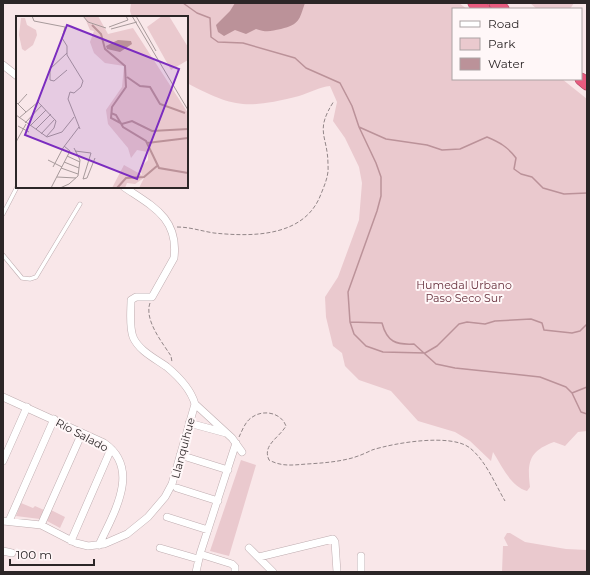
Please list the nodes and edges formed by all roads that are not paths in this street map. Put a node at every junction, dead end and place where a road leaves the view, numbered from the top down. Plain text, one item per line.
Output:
1 (3, 65) edge
2 (16, 75) edge
3 (16, 188) edge
4 (125, 188) edge
5 (80, 204) dead end
6 (3, 214) edge
7 (3, 255) edge
8 (3, 397) edge
9 (195, 404) junction
10 (27, 407) junction
11 (54, 419) junction
12 (189, 423) junction
13 (82, 433) junction
14 (227, 434) junction
15 (236, 443) junction
16 (111, 449) junction
17 (242, 452) dead end
18 (180, 455) junction
19 (3, 461) edge
20 (228, 470) junction
21 (177, 488) dead end
22 (218, 501) junction
23 (167, 517) dead end
24 (6, 521) edge
25 (41, 525) junction
26 (208, 530) junction
27 (71, 541) junction
28 (99, 545) junction
29 (160, 548) dead end
30 (249, 548) dead end
31 (3, 551) edge
32 (12, 553) dead end
33 (199, 556) junction
34 (361, 556) dead end
35 (258, 557) junction
36 (196, 572) edge
37 (235, 572) edge
38 (273, 572) edge
39 (337, 572) edge
40 (361, 572) edge

1 - 2 street
3 - 6 lane
4 - 9 street
5 - 7 lane
8 - 10 street, Río Salado
9 - 12 street, Llanquihue
9 - 14 street
10 - 11 street, Río Salado
10 - 19 street
11 - 13 street, Río Salado
11 - 24 street
12 - 14 street
12 - 18 street, Llanquihue
13 - 16 street, Río Salado
13 - 25 street
14 - 15 street
15 - 17 street
15 - 20 street
16 - 27 street
16 - 28 street, Río Salado
18 - 20 street
18 - 28 street, Llanquihue
20 - 22 street
21 - 22 street
22 - 26 street
23 - 26 street
24 - 25 street, Llanquihue
25 - 27 street, Llanquihue
26 - 33 street
27 - 28 street, Llanquihue
29 - 33 street
30 - 35 street
31 - 32 street
33 - 36 street
33 - 37 street
34 - 40 street
35 - 38 street
35 - 39 street

